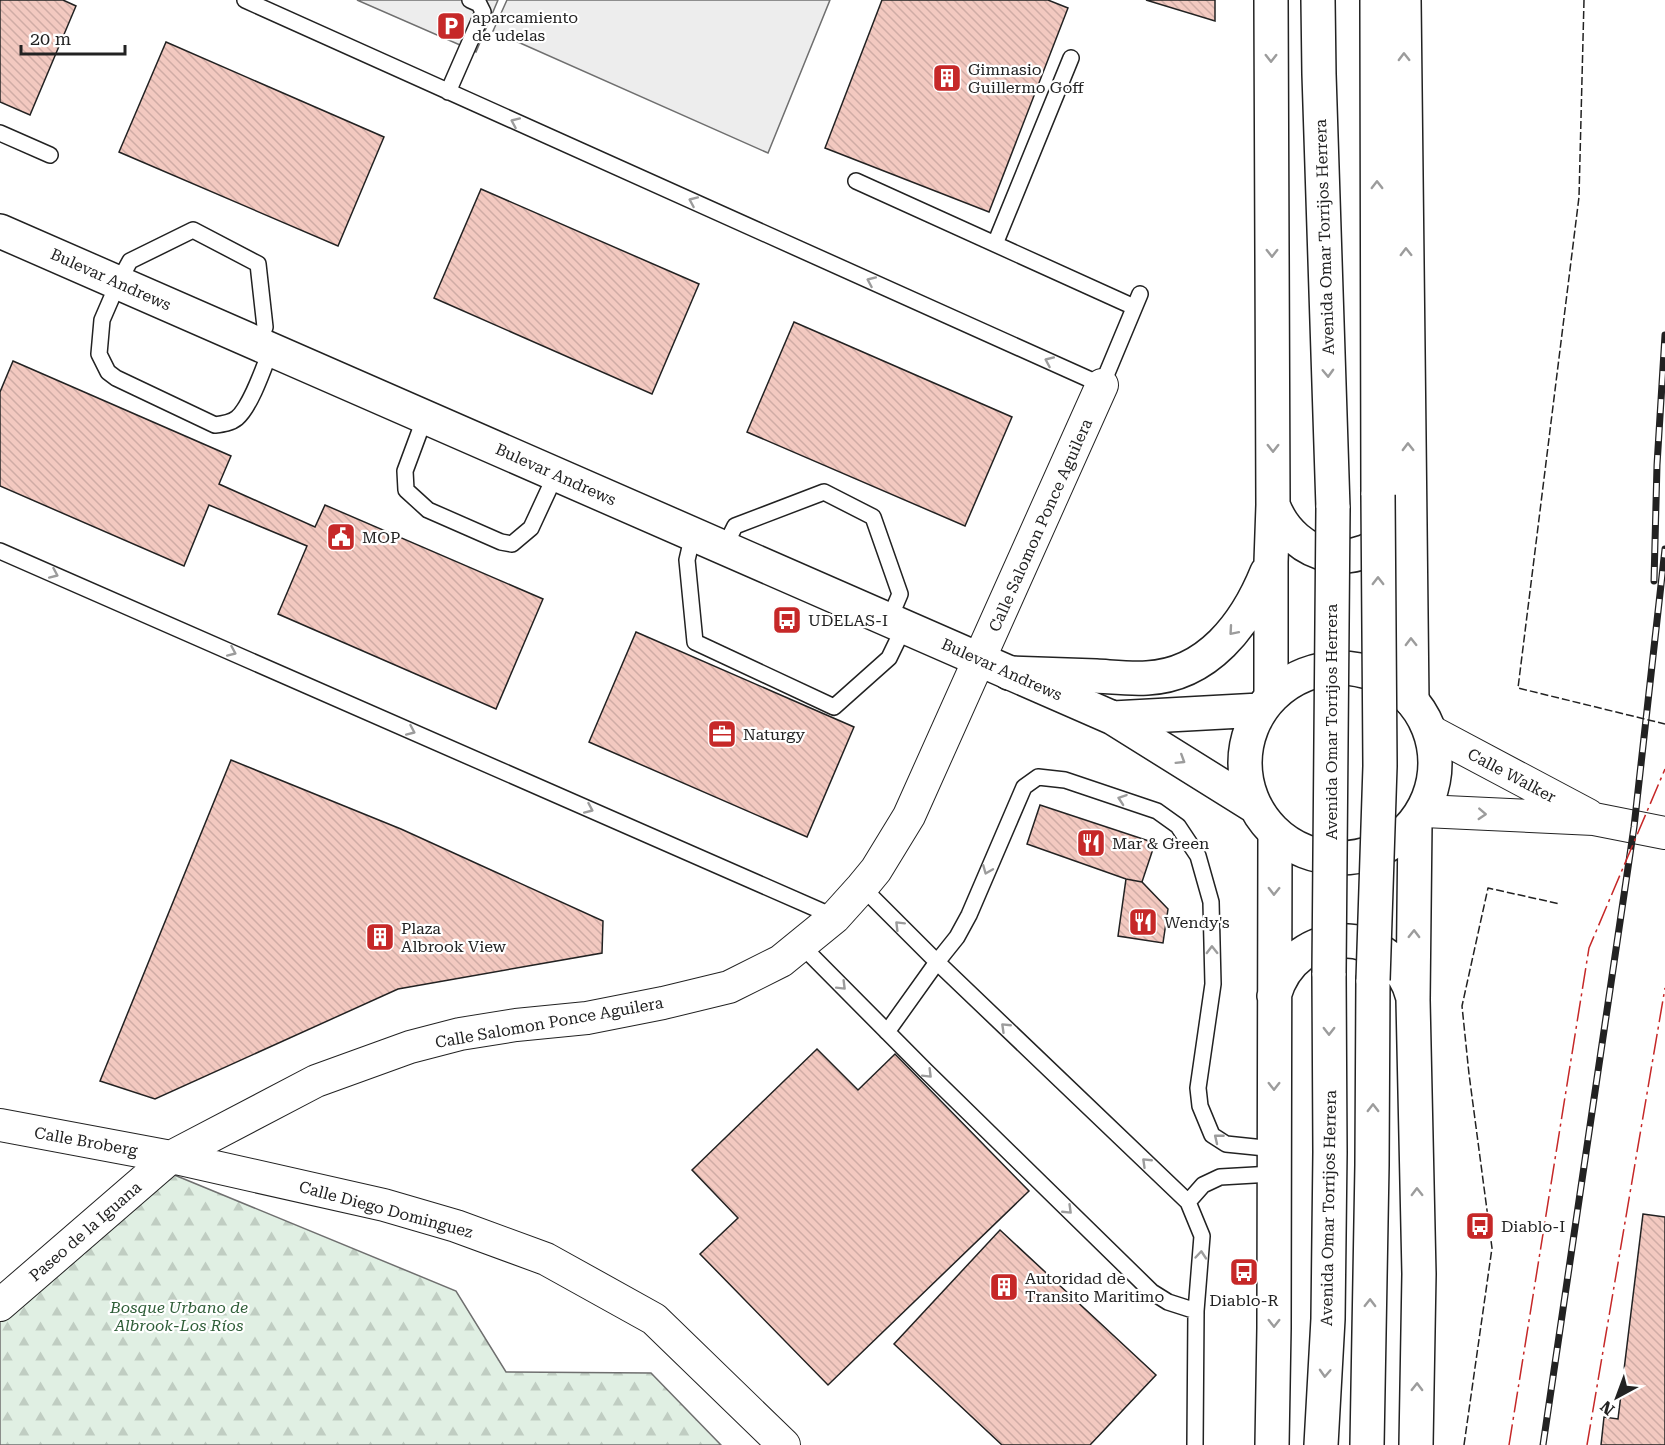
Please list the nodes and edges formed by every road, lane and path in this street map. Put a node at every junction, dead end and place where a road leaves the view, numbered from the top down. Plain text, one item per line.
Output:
1 (245, 0) edge
2 (470, 0) edge
3 (1271, 0) edge
4 (1318, 0) edge
5 (1377, 0) edge
6 (1404, 0) edge
7 (1071, 58) dead end
8 (448, 92) junction
9 (0, 133) edge
10 (50, 155) dead end
11 (856, 181) dead end
12 (0, 231) edge
13 (995, 244) junction
14 (118, 283) junction
15 (265, 347) junction
16 (1102, 385) junction
17 (425, 417) junction
18 (556, 474) junction
19 (1393, 497) junction
20 (1273, 505) junction
21 (693, 534) junction
22 (724, 548) junction
23 (0, 551) edge
24 (1271, 562) junction
25 (897, 623) junction
26 (994, 666) junction
27 (1412, 701) junction
28 (1266, 704) junction
29 (1113, 718) junction
30 (1430, 731) junction
31 (1254, 806) junction
32 (1419, 817) junction
33 (1594, 819) junction
34 (1275, 833) junction
35 (1665, 833) edge
36 (862, 887) junction
37 (835, 917) junction
38 (801, 945) junction
39 (937, 962) junction
40 (1273, 999) junction
41 (1413, 1000) junction
42 (887, 1032) junction
43 (0, 1125) edge
44 (171, 1157) junction
45 (1274, 1162) junction
46 (1188, 1202) junction
47 (0, 1305) edge
48 (1196, 1311) junction
49 (784, 1445) edge
50 (1196, 1445) edge
51 (1272, 1445) edge
52 (1321, 1445) edge
53 (1367, 1445) edge
54 (1416, 1445) edge

1 - 8 lane
2 - 8 lane
3 -> 20 main road
4 -> 52 main road, Avenida Omar Torrijos Herrera, bridge
19 -> 5 main road
19 -> 6 main road
7 - 13 lane
16 -> 8 lane
9 - 10 lane
11 - 13 lane
12 - 14 main road, Bulevar Andrews
13 - 16 lane
14 - 15 main road, Bulevar Andrews
14 - 15 lane
14 - 15 lane
15 - 17 main road, Bulevar Andrews
16 - 26 street, Calle Salomon Ponce Aguilera
17 - 18 main road, Bulevar Andrews
17 - 18 lane
18 - 21 main road, Bulevar Andrews
19 - 20 main road
27 -> 19 main road
53 -> 19 main road, bridge
20 - 24 main road
21 - 22 main road, Bulevar Andrews
21 - 25 lane
22 - 25 main road, Bulevar Andrews
22 - 25 lane
23 -> 37 lane
24 -> 26 main road
24 - 28 main road
25 - 26 main road, Bulevar Andrews
26 - 29 main road, Bulevar Andrews
26 - 36 street, Calle Salomon Ponce Aguilera
27 - 28 main road
27 - 30 main road
28 - 29 main road, Bulevar Andrews
28 - 31 main road
29 -> 31 main road, Bulevar Andrews
30 - 32 main road
30 - 33 street, Calle Walker
31 - 34 main road
32 -> 33 street, Calle Walker
32 - 34 main road
41 -> 32 main road
33 - 35 street, Calle Walker
34 -> 40 main road
36 - 37 street, Calle Salomon Ponce Aguilera
39 -> 36 lane
37 - 38 street, Calle Salomon Ponce Aguilera
38 -> 42 lane
38 - 44 street, Calle Salomon Ponce Aguilera
39 - 42 lane
45 -> 39 lane
46 -> 39 lane
40 - 41 main road
40 -> 45 main road
54 -> 41 main road
42 -> 48 lane
43 - 44 street, Calle Broberg
44 - 47 street, Paseo de la Iguana
44 - 49 street, Calle Diego Dominguez
45 - 46 lane
45 -> 51 main road
48 -> 46 lane
48 - 50 lane

